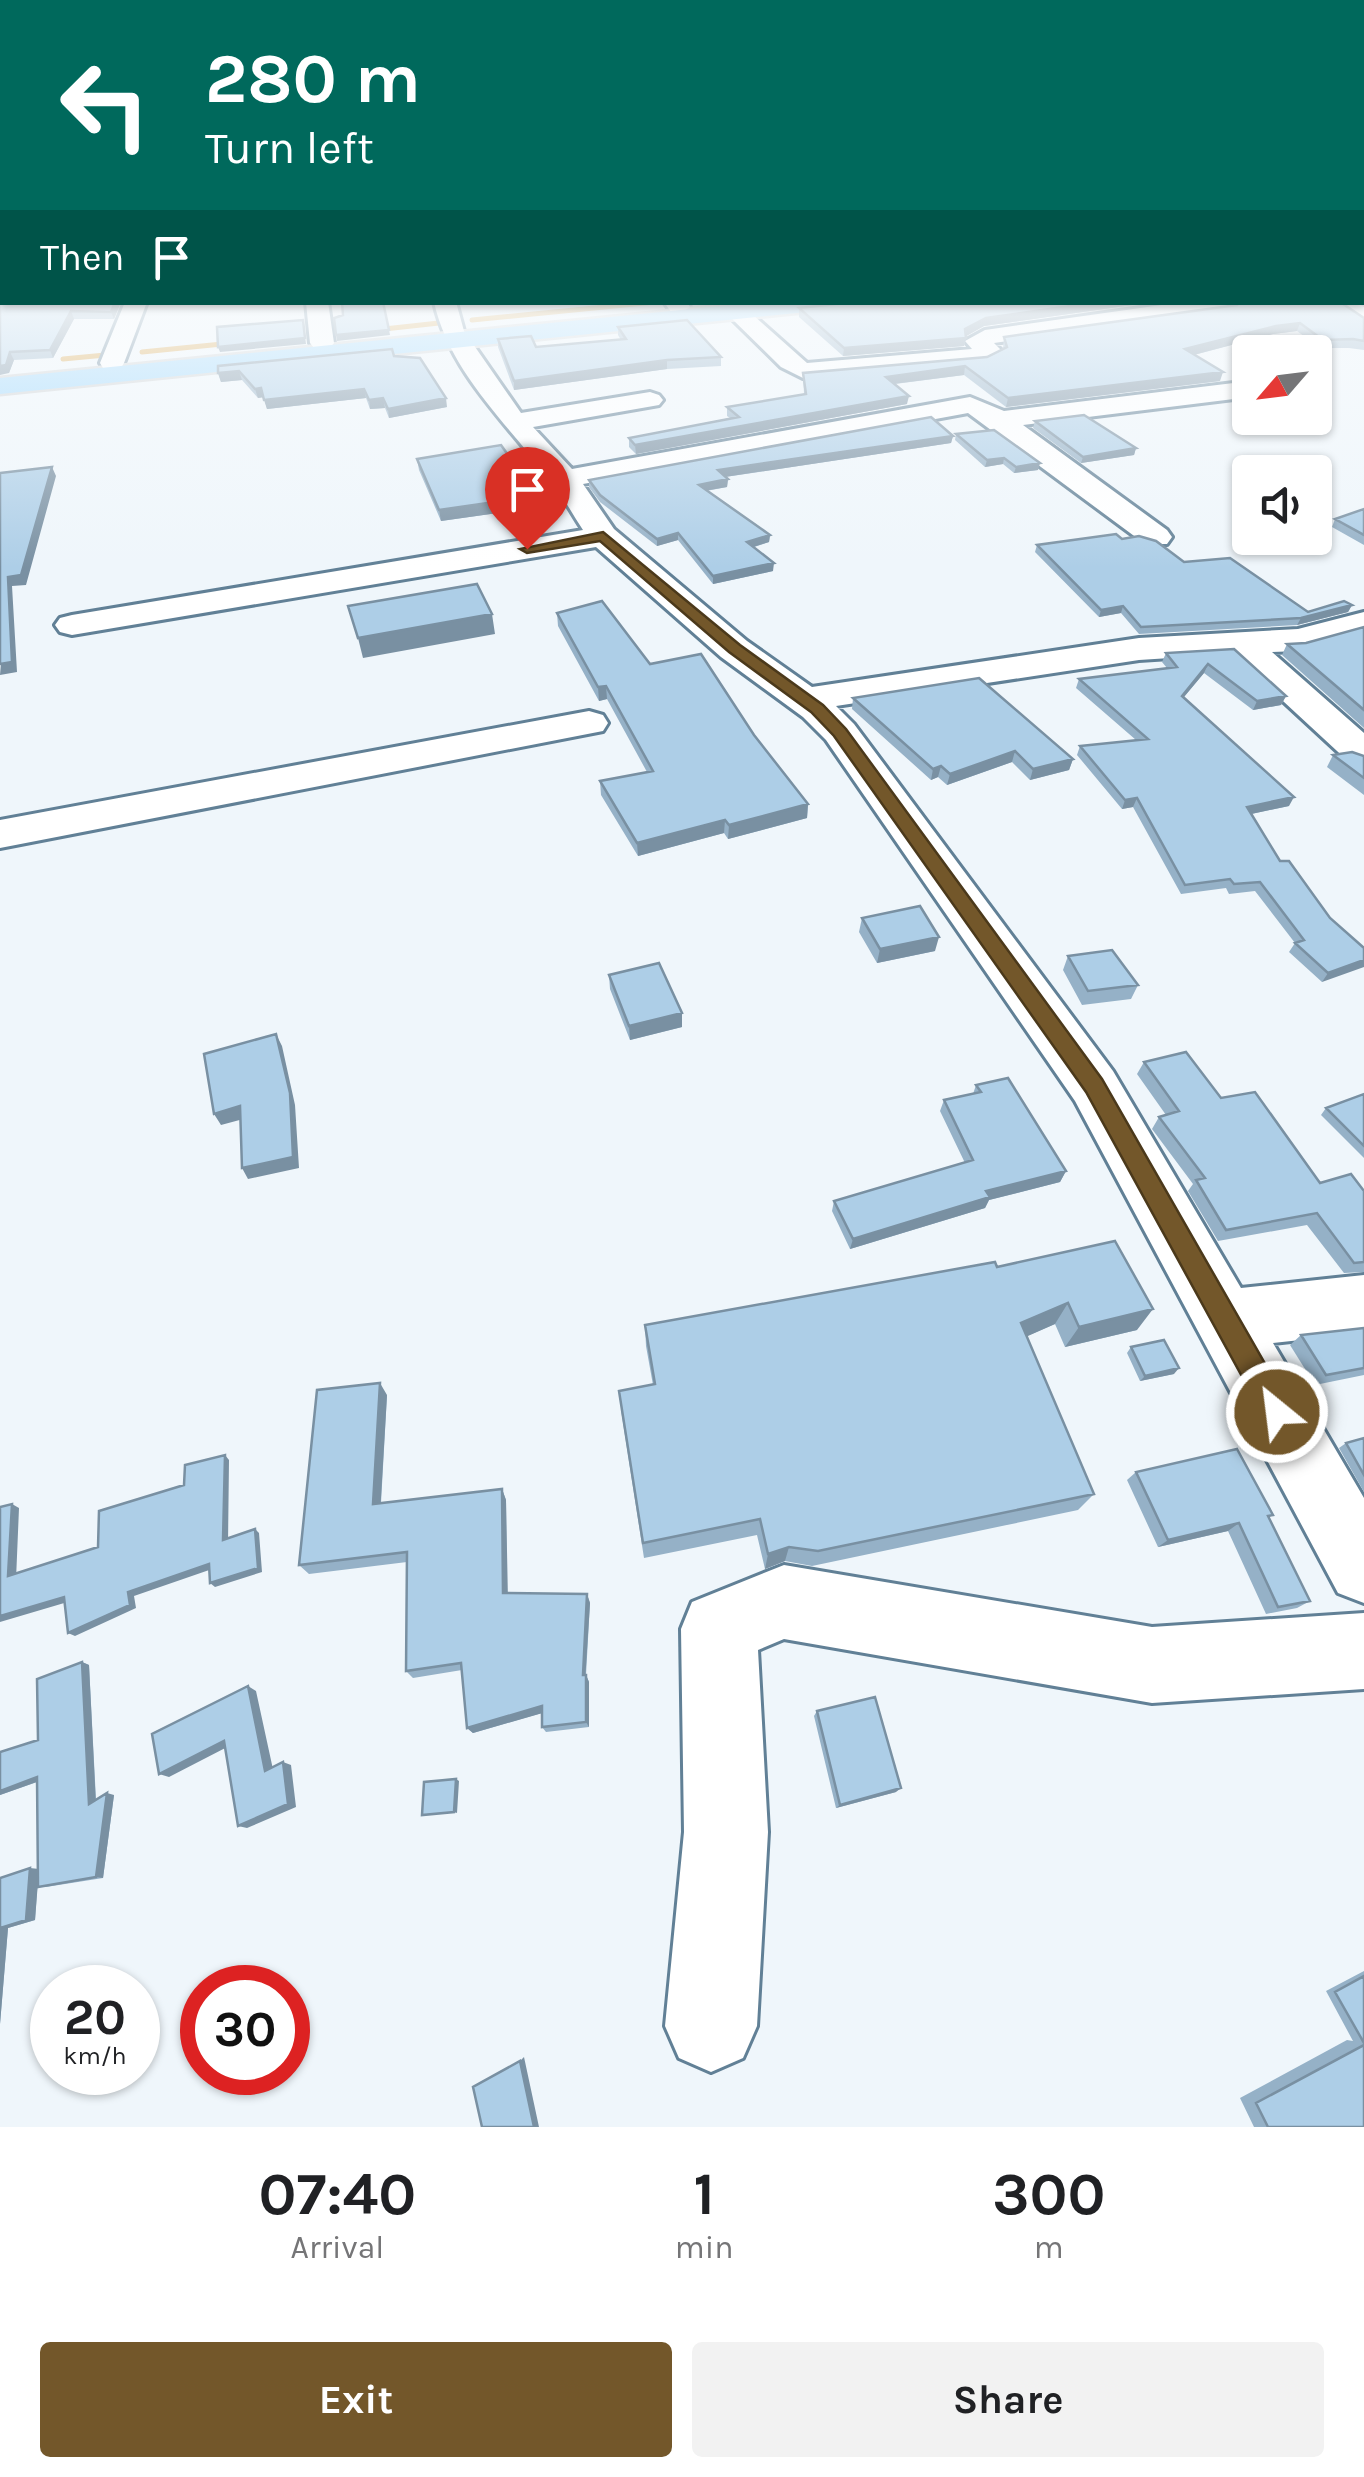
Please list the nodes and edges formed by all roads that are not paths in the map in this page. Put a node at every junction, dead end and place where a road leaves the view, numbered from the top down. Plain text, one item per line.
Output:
1 (48, 369) edge
2 (124, 369) edge
3 (480, 369) edge
4 (0, 374) edge
5 (0, 386) edge
6 (1232, 391) edge
7 (650, 400) dead end
8 (999, 420) junction
9 (514, 422) junction
10 (565, 479) junction
11 (603, 536) junction
12 (1156, 537) edge
13 (1364, 622) edge
14 (72, 626) dead end
15 (1240, 643) junction
16 (804, 700) junction
17 (589, 723) dead end
18 (1364, 754) edge
19 (0, 834) edge
20 (1364, 1304) edge
21 (1225, 1319) junction
22 (1364, 1567) edge
23 (1364, 1651) edge
24 (710, 2026) dead end

1 - 4 main road
2 - 5 main road
3 - 9 street
6 - 8 street
7 - 9 street
8 - 10 street
8 - 12 street
9 - 10 street
10 - 11 street
11 - 14 street
11 - 16 street
13 - 15 street
15 - 16 street
15 - 18 street
16 - 21 street
17 - 19 street
20 - 21 street
21 - 22 street
23 - 24 street

